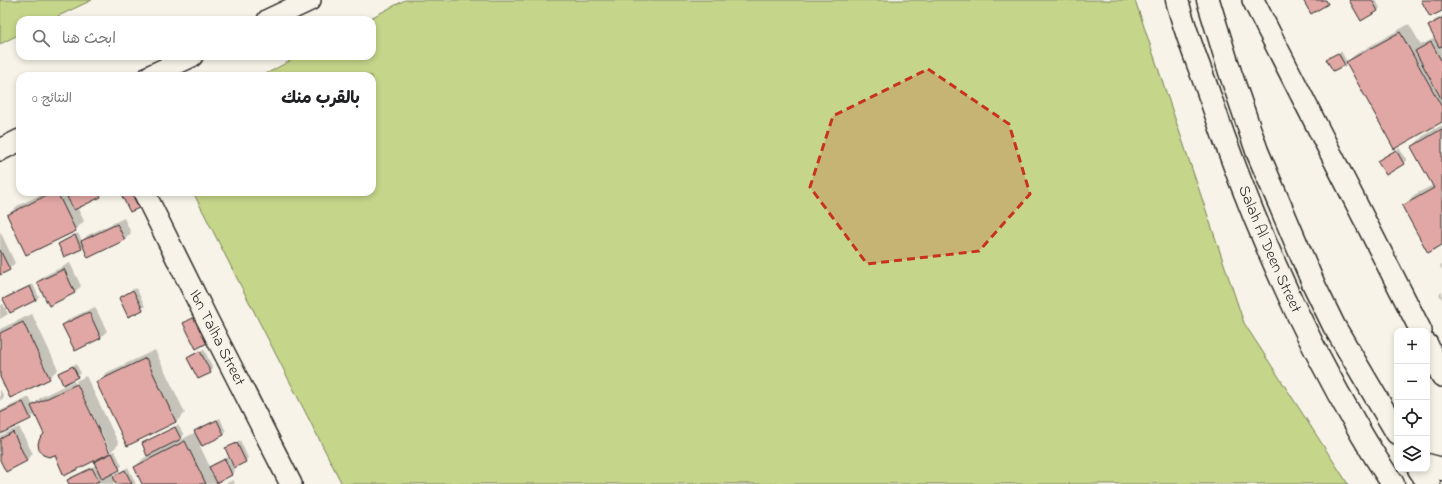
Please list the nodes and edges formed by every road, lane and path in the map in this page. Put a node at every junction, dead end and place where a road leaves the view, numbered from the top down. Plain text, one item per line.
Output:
1 (310, 0) edge
2 (1177, 0) edge
3 (1208, 0) edge
4 (1253, 0) edge
5 (276, 16) edge
6 (184, 60) edge
7 (158, 72) edge
8 (16, 142) edge
9 (0, 150) edge
10 (146, 196) edge
11 (1419, 328) edge
12 (1430, 338) edge
13 (1442, 346) edge
14 (1430, 350) edge
15 (1442, 376) edge
16 (1394, 429) edge
17 (1430, 466) edge
18 (1442, 469) edge
19 (1397, 472) edge
20 (1421, 472) edge
21 (291, 484) edge
22 (1394, 484) edge
23 (1429, 484) edge

1 - 5 street
2 - 22 street, Salah Al Deen Street
3 - 16 street, Salah Al Deen Street
4 - 11 street
6 - 7 street
8 - 9 street
10 - 21 street, Ibn Talha Street
12 - 13 street
14 - 15 street
17 - 18 street
19 - 22 street
20 - 23 street

